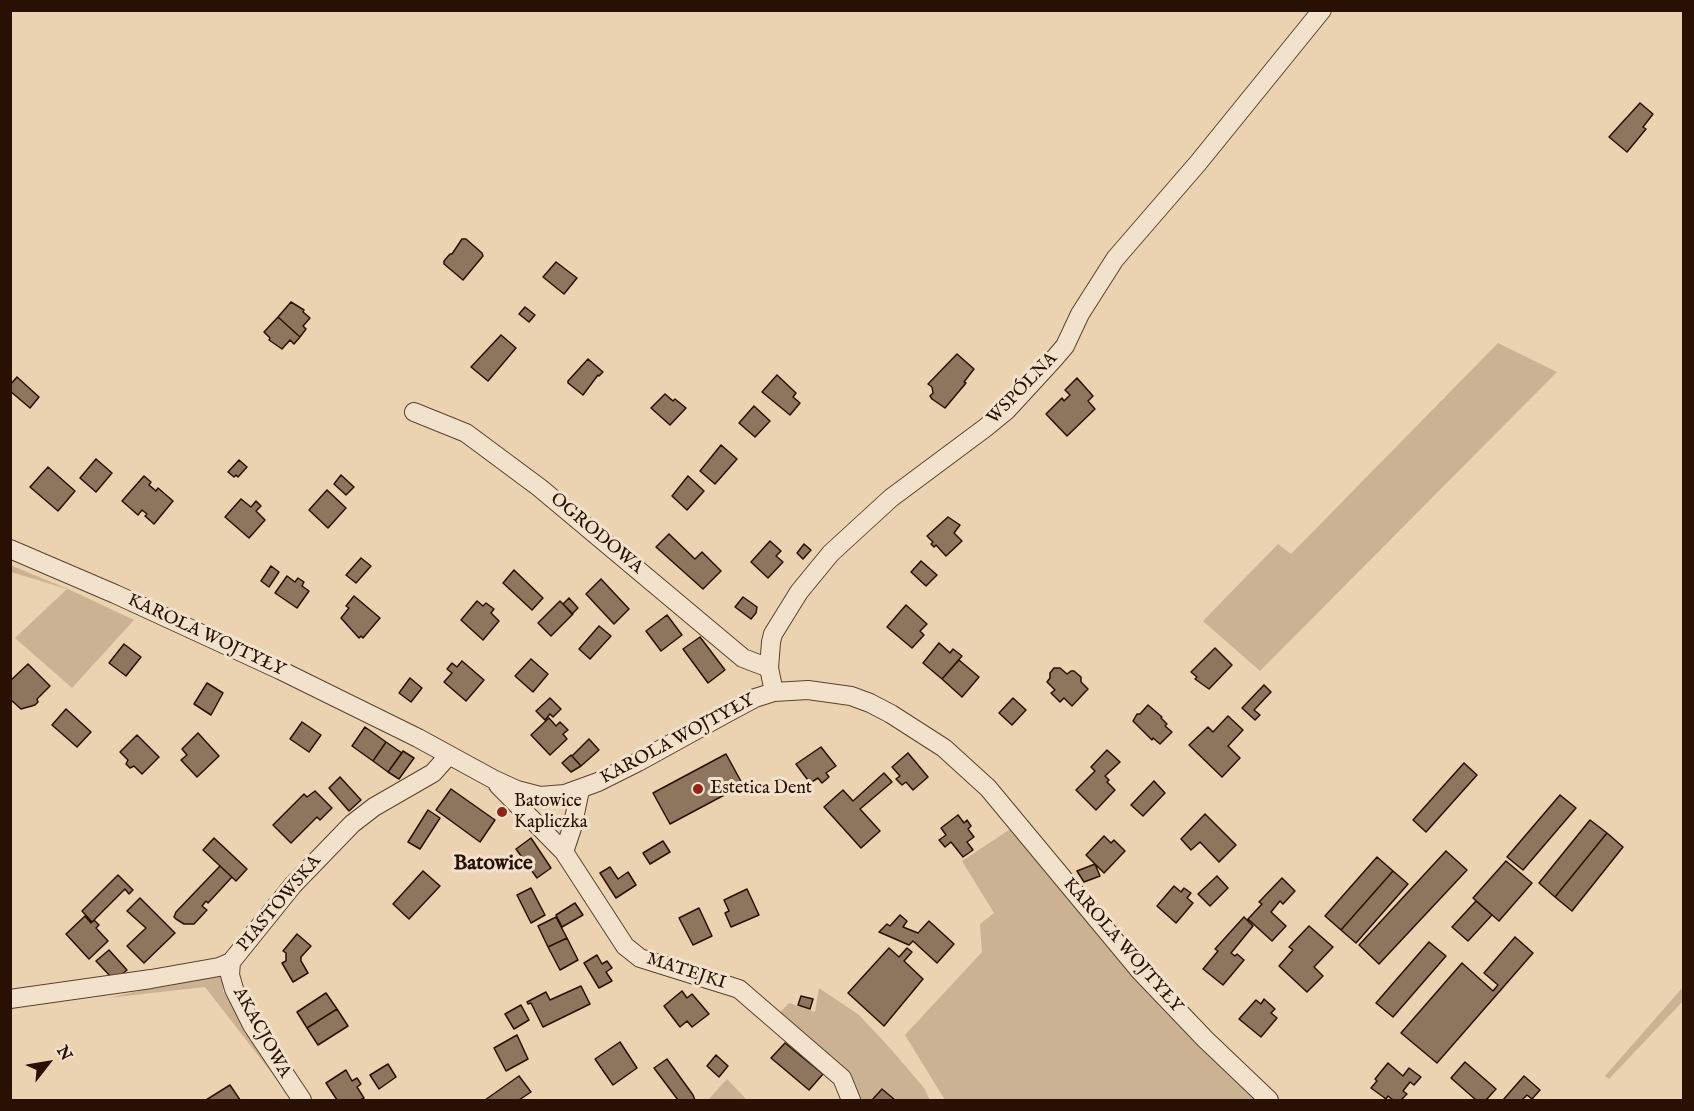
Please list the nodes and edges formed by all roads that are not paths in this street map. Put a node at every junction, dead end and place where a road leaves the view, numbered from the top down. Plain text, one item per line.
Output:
1 (1322, 10) edge
2 (414, 412) dead end
3 (10, 549) edge
4 (769, 668) junction
5 (774, 692) junction
6 (449, 755) junction
7 (493, 779) junction
8 (580, 790) junction
9 (564, 852) junction
10 (231, 962) junction
11 (10, 999) edge
12 (302, 1101) edge
13 (851, 1101) edge
14 (1269, 1101) edge

1 - 4 street, WSPÓLNA
2 - 4 street, OGRODOWA
3 - 6 street, KAROLA WOJTYŁY
4 - 5 street, WSPÓLNA
5 - 8 street, KAROLA WOJTYŁY
5 - 14 street, KAROLA WOJTYŁY
6 - 7 street, KAROLA WOJTYŁY
6 - 10 street, PIASTOWSKA
7 - 8 street, KAROLA WOJTYŁY
7 - 9 street, MATEJKI
8 - 9 street
9 - 13 street, MATEJKI
10 - 11 street, PIASTOWSKA
10 - 12 street, AKACJOWA

